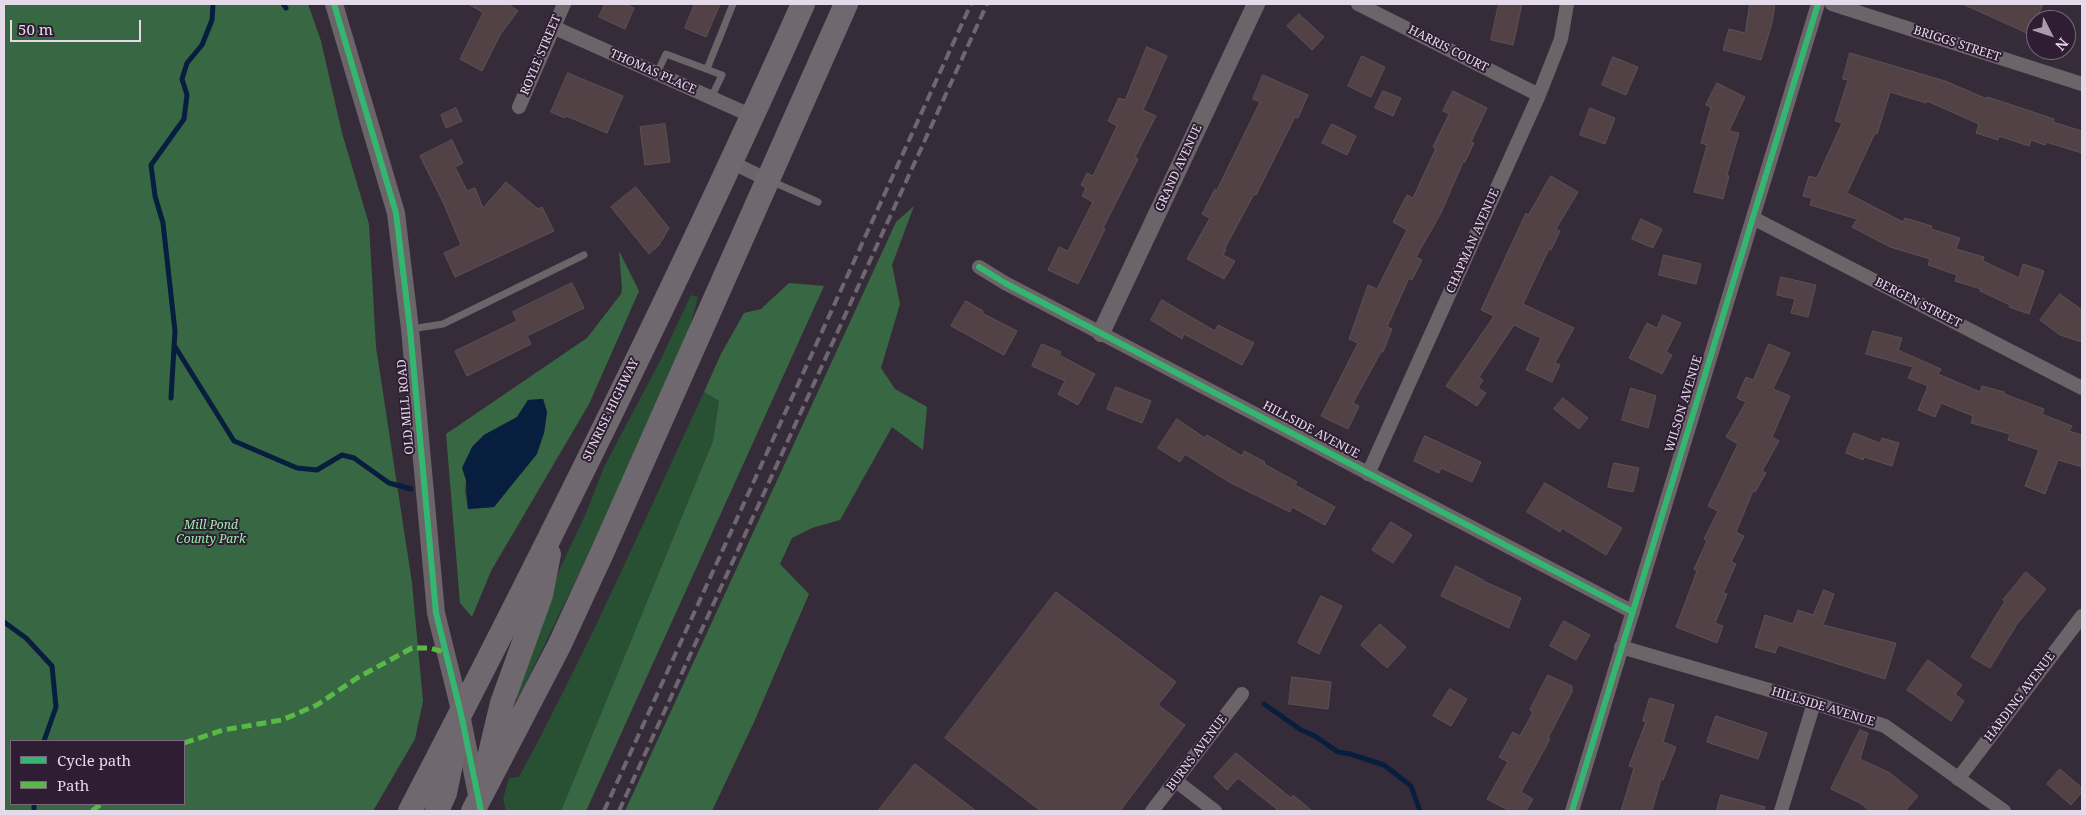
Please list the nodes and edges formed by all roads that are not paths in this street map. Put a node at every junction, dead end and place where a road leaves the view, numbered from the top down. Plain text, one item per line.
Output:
1 (334, 4) edge
2 (564, 4) edge
3 (733, 4) edge
4 (803, 4) edge
5 (846, 4) edge
6 (1256, 4) edge
7 (1358, 4) edge
8 (1567, 4) edge
9 (1818, 4) edge
10 (1832, 4) edge
11 (553, 27) junction
12 (707, 69) junction
13 (657, 74) junction
14 (2082, 84) edge
15 (1539, 95) junction
16 (711, 98) junction
17 (519, 107) dead end
18 (752, 116) junction
19 (731, 162) junction
20 (768, 180) junction
21 (818, 202) dead end
22 (1753, 218) junction
23 (584, 255) dead end
24 (979, 267) dead end
25 (410, 329) junction
26 (1101, 333) junction
27 (2082, 388) edge
28 (1368, 474) junction
29 (556, 522) junction
30 (1632, 612) junction
31 (2082, 616) edge
32 (1621, 647) junction
33 (1242, 694) dead end
34 (1814, 703) junction
35 (461, 714) junction
36 (1958, 779) junction
37 (1176, 781) junction
38 (477, 808) edge
39 (410, 811) edge
40 (437, 811) edge
41 (1152, 811) edge
42 (1215, 811) edge
43 (1572, 811) edge
44 (1781, 811) edge
45 (2004, 811) edge

1 - 25 street, OLD MILL ROAD
2 - 11 street, ROYLE STREET
3 - 12 lane
4 - 18 highway, SUNRISE HIGHWAY
5 - 20 highway
6 - 26 street, GRAND AVENUE
7 - 15 street, HARRIS COURT
8 - 15 street, CHAPMAN AVENUE
9 - 22 street, WILSON AVENUE
10 - 14 street, BRIGGS STREET
11 - 13 street, THOMAS PLACE
11 - 17 street, ROYLE STREET
12 - 13 lane
12 - 16 lane
13 - 16 street, THOMAS PLACE
15 - 28 street, CHAPMAN AVENUE
16 - 18 street, THOMAS PLACE
18 - 19 highway, SUNRISE HIGHWAY
19 - 20 street
19 - 29 highway, SUNRISE HIGHWAY
20 - 21 lane
20 - 38 highway
22 - 27 street, BERGEN STREET
22 - 30 street, WILSON AVENUE
23 - 25 lane
24 - 26 street, HILLSIDE AVENUE
25 - 35 street, OLD MILL ROAD
26 - 28 street, HILLSIDE AVENUE
28 - 30 street, HILLSIDE AVENUE
29 - 35 highway, SUNRISE HIGHWAY
29 - 38 highway
30 - 32 street, WILSON AVENUE
31 - 36 street, HARDING AVENUE
32 - 34 street, HILLSIDE AVENUE
32 - 43 street, WILSON AVENUE
33 - 37 street, BURNS AVENUE
34 - 36 street, HILLSIDE AVENUE
34 - 44 street
35 - 38 street, OLD MILL ROAD
35 - 39 highway, SUNRISE HIGHWAY
35 - 40 highway
36 - 45 street, HILLSIDE AVENUE
37 - 41 street, BURNS AVENUE
37 - 42 street

